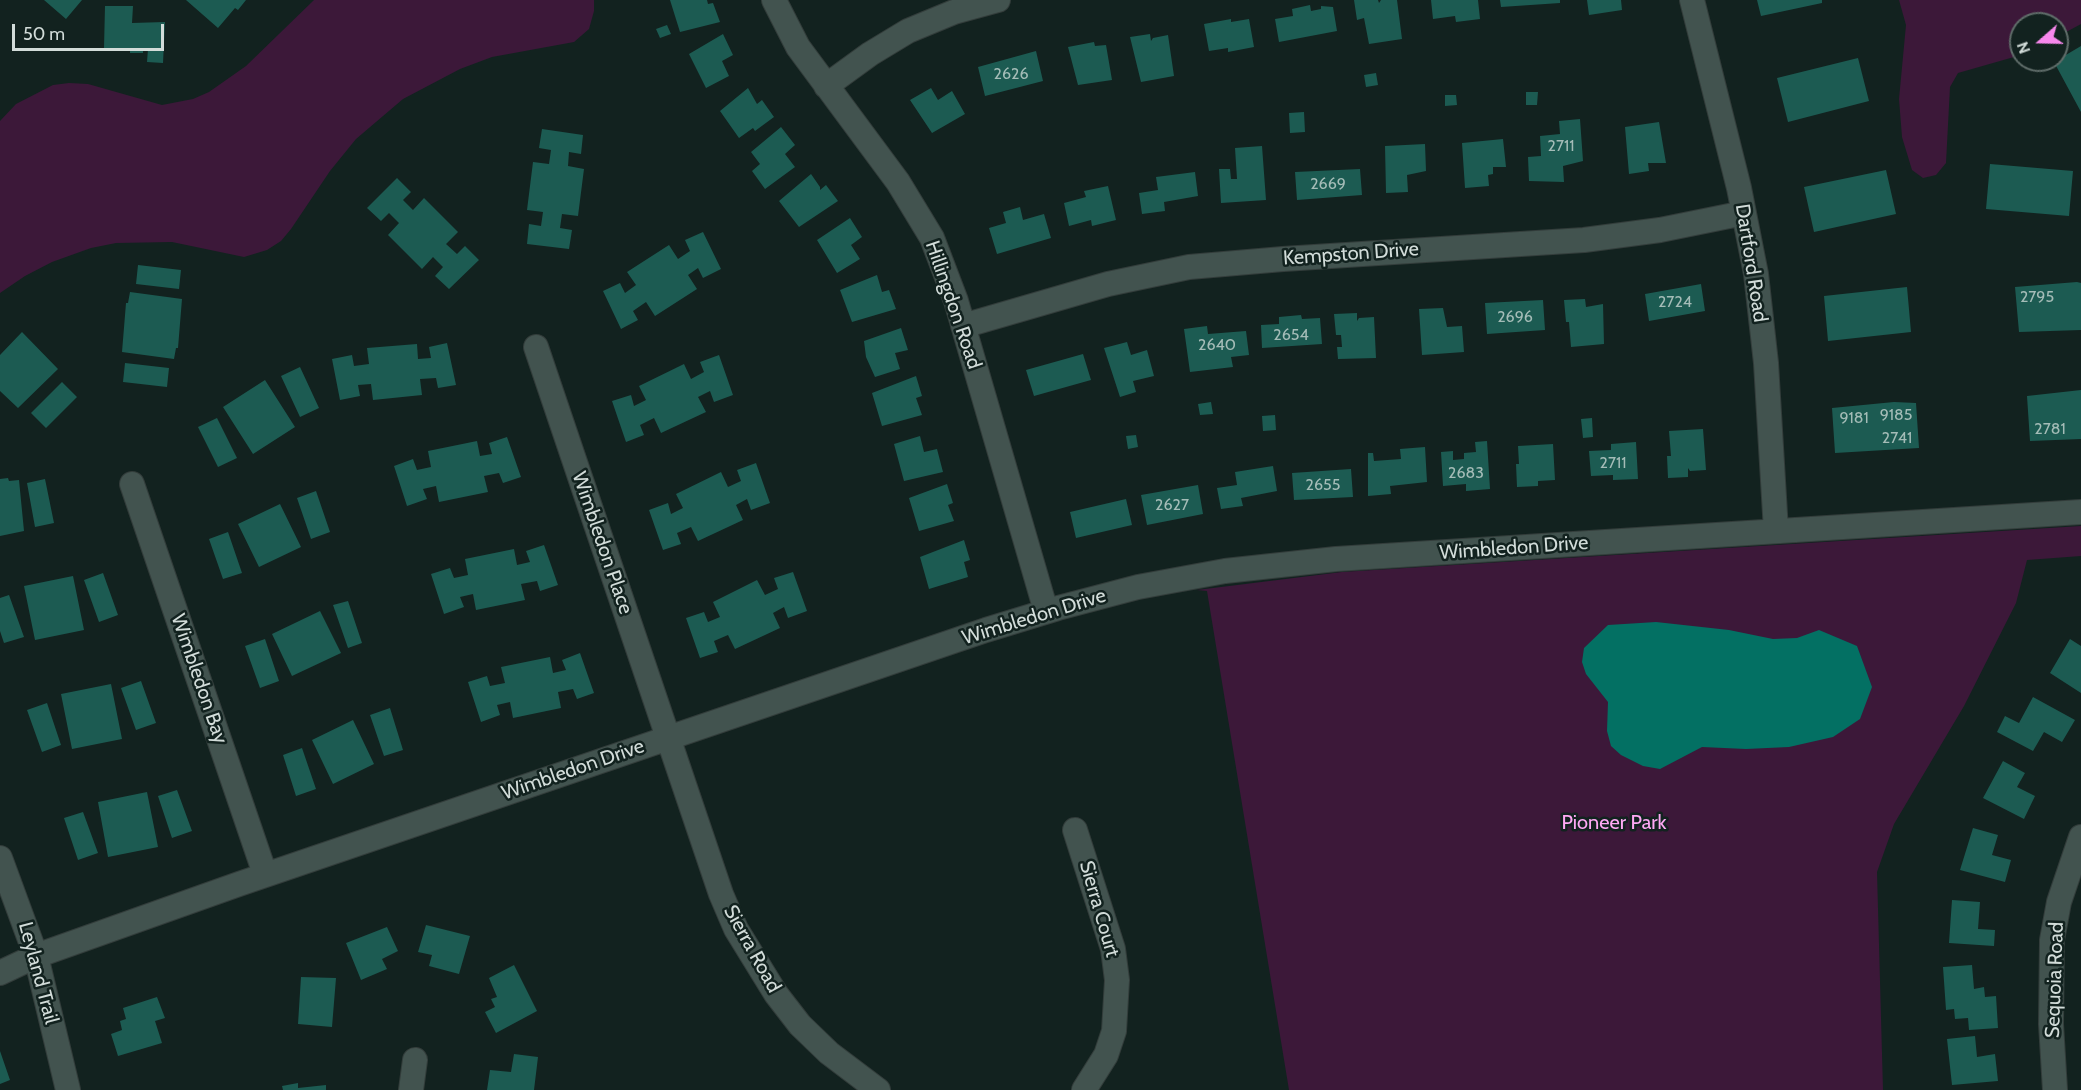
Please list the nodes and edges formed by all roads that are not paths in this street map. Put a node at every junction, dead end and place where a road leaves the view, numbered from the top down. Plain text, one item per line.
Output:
1 (774, 0) edge
2 (998, 0) edge
3 (1692, 0) edge
4 (826, 86) junction
5 (1744, 213) junction
6 (963, 326) junction
7 (536, 347) dead end
8 (132, 484) dead end
9 (2081, 512) edge
10 (1776, 531) junction
11 (1046, 611) junction
12 (669, 738) junction
13 (1075, 830) dead end
14 (2081, 837) edge
15 (0, 858) edge
16 (265, 874) junction
17 (36, 957) junction
18 (0, 973) edge
19 (415, 1060) dead end
20 (68, 1090) edge
21 (411, 1090) edge
22 (878, 1090) edge
23 (1084, 1090) edge
24 (2055, 1090) edge

1 - 4 street, Hillingdon Road
2 - 4 street
3 - 5 street, Dartford Road
4 - 6 street, Hillingdon Road
5 - 6 street, Kempston Drive
5 - 10 street, Dartford Road
6 - 11 street, Hillingdon Road
7 - 12 street, Wimbledon Place
8 - 16 street, Wimbledon Bay
9 - 10 street, Wimbledon Drive
10 - 11 street, Wimbledon Drive
11 - 12 street, Wimbledon Drive
12 - 16 street, Wimbledon Drive
12 - 22 street, Sierra Road
13 - 23 street, Sierra Court
14 - 24 street, Sequoia Road
15 - 17 street, Leyland Trail
16 - 17 street, Wimbledon Drive
17 - 18 street, Wimbledon Drive
17 - 20 street, Leyland Trail
19 - 21 street

